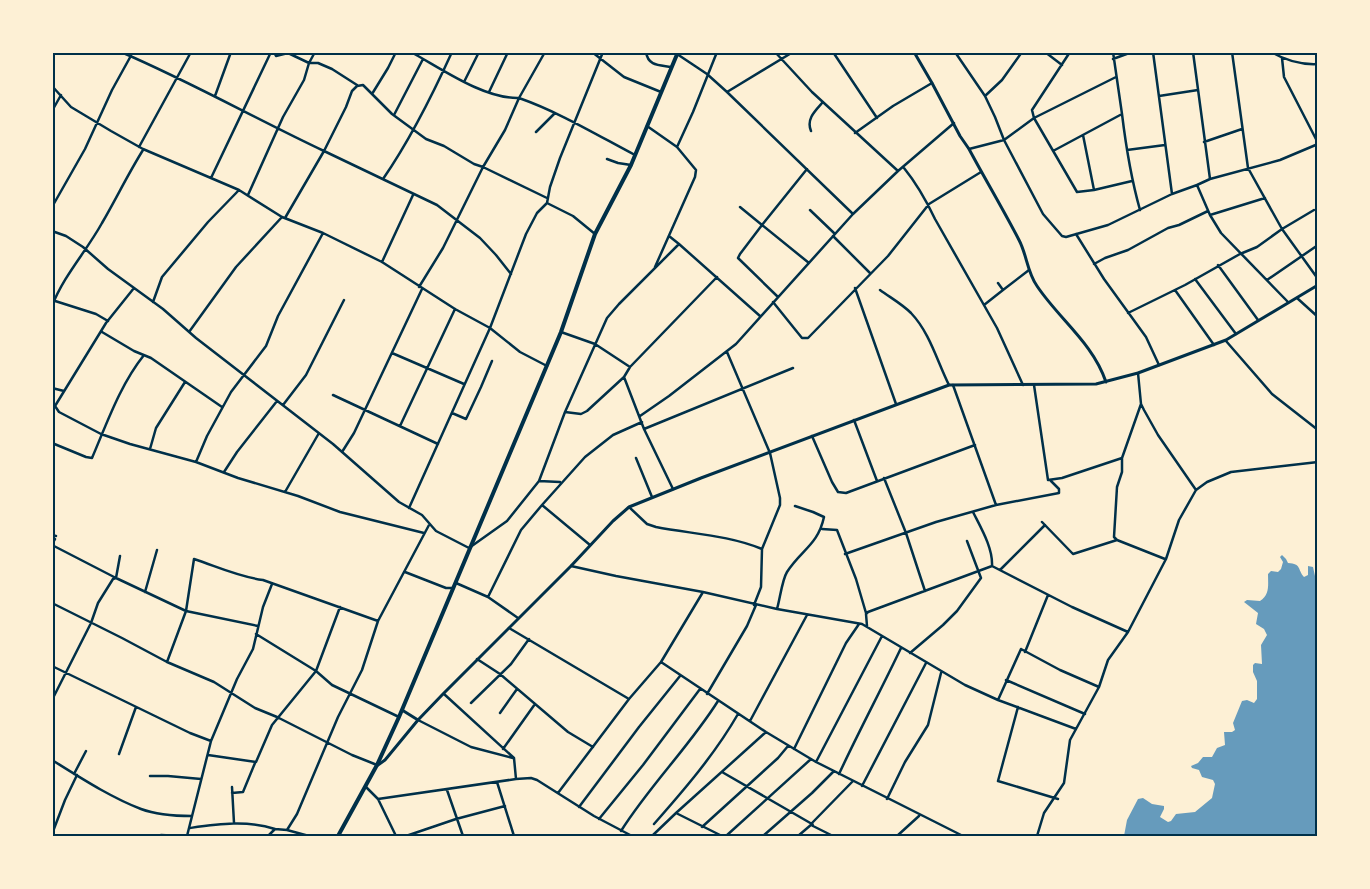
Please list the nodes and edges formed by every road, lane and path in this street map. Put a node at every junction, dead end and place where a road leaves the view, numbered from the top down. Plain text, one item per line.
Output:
1 (121, 52) edge
2 (134, 52) edge
3 (191, 52) edge
4 (231, 52) edge
5 (272, 52) edge
6 (315, 52) edge
7 (396, 52) edge
8 (411, 52) edge
9 (452, 52) edge
10 (479, 52) edge
11 (508, 52) edge
12 (545, 52) edge
13 (592, 52) edge
14 (603, 52) edge
15 (646, 52) edge
16 (716, 52) edge
17 (775, 52) edge
18 (794, 52) edge
19 (832, 52) edge
20 (914, 52) edge
21 (1022, 52) edge
22 (1045, 52) edge
23 (1070, 52) edge
24 (1112, 52) edge
25 (1132, 52) edge
26 (1153, 52) edge
27 (1193, 52) edge
28 (1232, 52) edge
29 (1271, 52) edge
30 (678, 53) edge
31 (955, 53) edge
32 (131, 57) junction
33 (1282, 58) junction
34 (423, 59) junction
35 (600, 59) junction
36 (781, 59) junction
37 (1114, 59) junction
38 (309, 63) junction
39 (1318, 64) edge
40 (1062, 65) junction
41 (672, 67) junction
42 (444, 70) junction
43 (707, 74) junction
44 (177, 77) junction
45 (1116, 77) junction
46 (464, 82) junction
47 (932, 83) junction
48 (52, 86) edge
49 (357, 86) junction
50 (1198, 90) junction
51 (489, 92) junction
52 (661, 92) junction
53 (727, 92) junction
54 (372, 94) junction
55 (61, 95) junction
56 (215, 96) junction
57 (985, 96) junction
58 (1159, 96) junction
59 (519, 98) junction
60 (822, 102) junction
61 (52, 111) edge
62 (243, 111) junction
63 (555, 113) junction
64 (1122, 114) junction
65 (394, 115) junction
66 (877, 118) junction
67 (1034, 118) junction
68 (98, 122) junction
69 (954, 122) junction
70 (576, 123) junction
71 (647, 126) junction
72 (278, 129) junction
73 (413, 129) junction
74 (1242, 129) junction
75 (811, 131) dead end
76 (536, 132) dead end
77 (855, 133) junction
78 (1082, 135) junction
79 (1004, 140) junction
80 (1204, 142) junction
81 (1318, 144) edge
82 (1165, 145) junction
83 (139, 147) junction
84 (677, 147) junction
85 (969, 148) junction
86 (143, 150) junction
87 (1126, 150) junction
88 (324, 151) junction
89 (1053, 151) junction
90 (635, 155) junction
91 (607, 159) dead end
92 (631, 165) junction
93 (484, 167) junction
94 (903, 167) junction
95 (1248, 168) junction
96 (806, 169) junction
97 (898, 171) junction
98 (981, 172) junction
99 (211, 178) junction
100 (383, 179) junction
101 (1210, 179) junction
102 (1132, 180) junction
103 (1197, 185) junction
104 (239, 190) junction
105 (1094, 190) junction
106 (1172, 194) junction
107 (248, 195) junction
108 (414, 195) junction
109 (546, 198) junction
110 (1265, 198) junction
111 (547, 203) junction
112 (929, 204) junction
113 (52, 207) edge
114 (740, 207) dead end
115 (810, 210) dead end
116 (1140, 210) junction
117 (1314, 210) dead end
118 (1208, 211) junction
119 (853, 214) junction
120 (1210, 215) junction
121 (284, 217) junction
122 (457, 220) junction
123 (762, 225) junction
124 (1282, 228) junction
125 (52, 231) edge
126 (323, 233) junction
127 (595, 234) junction
128 (1076, 234) junction
129 (834, 235) junction
130 (669, 236) junction
131 (679, 244) junction
132 (1318, 245) edge
133 (85, 251) junction
134 (1240, 254) junction
135 (1302, 256) junction
136 (382, 262) junction
137 (809, 263) junction
138 (1094, 264) junction
139 (1218, 265) junction
140 (655, 268) junction
141 (1029, 270) junction
142 (870, 273) junction
143 (511, 274) junction
144 (717, 277) junction
145 (1195, 279) junction
146 (1266, 280) junction
147 (1318, 280) edge
148 (998, 283) dead end
149 (1318, 285) edge
150 (419, 286) junction
151 (134, 288) junction
152 (855, 288) junction
153 (422, 289) junction
154 (880, 290) dead end
155 (1003, 290) junction
156 (1174, 290) junction
157 (778, 297) junction
158 (1296, 297) junction
159 (54, 300) edge
160 (344, 300) dead end
161 (153, 302) junction
162 (773, 302) junction
163 (1288, 302) junction
164 (984, 305) junction
165 (52, 306) edge
166 (455, 309) junction
167 (1128, 313) junction
168 (760, 316) junction
169 (1318, 317) edge
170 (1258, 320) junction
171 (108, 321) junction
172 (490, 328) junction
173 (102, 332) junction
174 (190, 332) junction
175 (561, 332) junction
176 (1236, 334) junction
177 (1226, 340) junction
178 (595, 344) junction
179 (1214, 346) junction
180 (727, 352) junction
181 (392, 353) junction
182 (144, 356) junction
183 (492, 361) dead end
184 (1159, 365) junction
185 (547, 366) junction
186 (428, 367) junction
187 (630, 367) junction
188 (793, 368) dead end
189 (1138, 373) junction
190 (244, 374) junction
191 (624, 377) junction
192 (185, 382) junction
193 (1106, 382) junction
194 (464, 384) junction
195 (951, 385) junction
196 (1023, 385) junction
197 (1034, 385) junction
198 (52, 388) edge
199 (742, 388) junction
200 (64, 391) junction
201 (334, 395) dead end
202 (277, 401) junction
203 (896, 404) junction
204 (1141, 404) junction
205 (283, 406) junction
206 (222, 407) junction
207 (366, 410) junction
208 (565, 412) junction
209 (452, 413) junction
210 (640, 416) junction
211 (854, 420) junction
212 (642, 422) junction
213 (400, 426) junction
214 (644, 429) junction
215 (1318, 430) edge
216 (318, 433) junction
217 (101, 434) junction
218 (812, 436) junction
219 (52, 443) edge
220 (438, 444) junction
221 (975, 445) junction
222 (150, 449) junction
223 (342, 452) junction
224 (770, 453) junction
225 (636, 458) dead end
226 (1122, 458) junction
227 (196, 462) junction
228 (1318, 462) edge
229 (224, 472) junction
230 (884, 478) junction
231 (877, 480) junction
232 (1051, 480) junction
233 (538, 481) junction
234 (562, 481) junction
235 (673, 489) junction
236 (1196, 490) junction
237 (285, 492) junction
238 (652, 497) junction
239 (542, 505) junction
240 (996, 505) junction
241 (795, 506) dead end
242 (629, 507) junction
243 (409, 508) junction
244 (973, 512) junction
245 (1042, 522) dead end
246 (429, 525) junction
247 (1045, 525) junction
248 (822, 529) junction
249 (906, 533) junction
250 (424, 534) junction
251 (54, 537) edge
252 (1117, 540) junction
253 (967, 541) dead end
254 (52, 544) edge
255 (590, 545) junction
256 (469, 548) junction
257 (762, 549) junction
258 (157, 550) dead end
259 (845, 554) junction
260 (120, 556) dead end
261 (1166, 559) junction
262 (571, 566) junction
263 (992, 566) junction
264 (1000, 570) junction
265 (980, 571) junction
266 (405, 572) junction
267 (116, 578) junction
268 (456, 583) junction
269 (272, 584) junction
270 (453, 588) junction
271 (145, 592) junction
272 (703, 592) junction
273 (925, 592) junction
274 (1048, 595) junction
275 (488, 597) junction
276 (52, 604) edge
277 (755, 605) junction
278 (340, 607) junction
279 (777, 610) junction
280 (186, 611) junction
281 (866, 613) junction
282 (807, 614) junction
283 (518, 618) junction
284 (378, 621) junction
285 (91, 623) junction
286 (859, 624) junction
287 (258, 626) junction
288 (866, 626) junction
289 (509, 628) junction
290 (1128, 632) junction
291 (256, 634) junction
292 (882, 636) junction
293 (529, 639) junction
294 (901, 648) junction
295 (1024, 652) junction
296 (910, 653) junction
297 (477, 659) junction
298 (167, 662) junction
299 (661, 662) junction
300 (926, 663) junction
301 (52, 666) edge
302 (316, 671) junction
303 (942, 672) junction
304 (66, 673) junction
305 (500, 674) junction
306 (680, 676) junction
307 (1006, 680) junction
308 (1099, 687) junction
309 (517, 689) junction
310 (700, 689) junction
311 (231, 694) junction
312 (350, 694) junction
313 (443, 694) junction
314 (707, 694) junction
315 (629, 699) junction
316 (52, 700) edge
317 (998, 700) junction
318 (718, 701) junction
319 (471, 704) dead end
320 (535, 704) junction
321 (136, 707) junction
322 (1018, 707) junction
323 (402, 710) junction
324 (500, 712) dead end
325 (738, 714) junction
326 (1085, 714) junction
327 (277, 717) junction
328 (399, 717) junction
329 (418, 720) junction
330 (750, 721) junction
331 (1076, 729) junction
332 (766, 732) junction
333 (211, 741) junction
334 (326, 743) junction
335 (788, 746) junction
336 (593, 747) junction
337 (503, 749) junction
338 (794, 749) junction
339 (86, 751) dead end
340 (119, 754) dead end
341 (208, 755) junction
342 (514, 758) junction
343 (811, 759) junction
344 (52, 760) edge
345 (816, 762) junction
346 (255, 763) junction
347 (377, 765) junction
348 (834, 771) junction
349 (722, 772) junction
350 (839, 774) junction
351 (76, 775) junction
352 (150, 776) dead end
353 (516, 778) junction
354 (202, 779) junction
355 (853, 781) junction
356 (497, 782) junction
357 (862, 786) junction
358 (232, 787) dead end
359 (366, 787) junction
360 (744, 787) junction
361 (448, 790) junction
362 (232, 793) junction
363 (558, 793) junction
364 (767, 798) junction
365 (886, 798) junction
366 (378, 799) junction
367 (1056, 799) junction
368 (505, 806) junction
369 (579, 806) junction
370 (676, 812) junction
371 (790, 812) junction
372 (192, 816) junction
373 (919, 816) junction
374 (456, 819) junction
375 (599, 819) junction
376 (234, 823) junction
377 (654, 824) dead end
378 (812, 824) junction
379 (702, 827) junction
380 (189, 829) junction
381 (275, 829) junction
382 (287, 830) junction
383 (621, 830) junction
384 (52, 834) edge
385 (161, 835) dead end
386 (181, 836) edge
387 (188, 836) edge
388 (268, 836) edge
389 (309, 836) edge
390 (338, 836) edge
391 (396, 836) edge
392 (406, 836) edge
393 (462, 836) edge
394 (514, 836) edge
395 (632, 836) edge
396 (652, 836) edge
397 (722, 836) edge
398 (726, 836) edge
399 (763, 836) edge
400 (798, 836) edge
401 (833, 836) edge
402 (898, 836) edge
403 (963, 836) edge
404 (1037, 836) edge

1 - 32 street
2 - 32 street
3 - 44 street
4 - 56 street
5 - 38 street
5 - 62 street
6 - 38 street
7 - 54 street
8 - 34 street
9 - 42 street
10 - 46 street
11 - 51 street
12 - 59 street
13 - 35 street
14 - 35 street
15 - 41 street
16 - 43 street
17 - 36 street
18 - 36 street
19 - 66 street
20 - 47 street
21 - 57 street
22 - 40 street
23 - 40 street
24 - 37 street
25 - 37 street
26 - 58 street
27 - 50 street
28 - 74 street
29 - 33 street
30 - 41 highway
30 - 43 street
31 - 57 street
32 - 44 street
32 - 68 street
33 - 39 street
33 - 81 street
34 - 42 street
34 - 65 street
35 - 52 street
35 - 70 street
36 - 53 street
36 - 60 street
37 - 45 street
38 - 49 street
38 - 72 street
40 - 67 street
41 - 52 highway
42 - 46 street
42 - 73 street
43 - 53 street
43 - 84 street
44 - 56 street
44 - 83 street
45 - 64 street
45 - 67 street
46 - 51 street
47 - 66 street
47 - 69 street
48 - 55 street
49 - 54 street
49 - 88 street
50 - 58 street
50 - 80 street
51 - 59 street
52 - 71 highway
53 - 96 street
54 - 65 street
55 - 61 street
55 - 68 street
56 - 62 street
57 - 79 street
58 - 82 street
59 - 63 street
59 - 93 street
60 - 75 street
60 - 77 street
62 - 72 street
62 - 99 street
63 - 70 street
63 - 76 street
64 - 78 street
64 - 87 street
65 - 73 street
66 - 77 street
67 - 79 street
67 - 89 street
68 - 83 street
68 - 113 street
69 - 85 street
69 - 94 street
70 - 90 street
70 - 109 street
71 - 84 street
71 - 90 highway
72 - 88 street
72 - 107 street
73 - 93 street
73 - 100 street
74 - 80 street
74 - 95 street
77 - 97 street
78 - 89 street
78 - 105 street
79 - 85 street
79 - 128 street
80 - 101 street
81 - 95 street
82 - 87 street
82 - 106 street
83 - 86 street
84 - 130 street
85 - 98 street
86 - 99 street
86 - 133 street
87 - 102 street
88 - 100 street
88 - 121 street
89 - 105 street
90 - 92 highway
91 - 92 street
92 - 127 highway
93 - 109 street
93 - 122 street
94 - 97 street
94 - 112 street
95 - 101 street
95 - 110 street
96 - 119 street
96 - 123 street
97 - 119 street
98 - 112 street
98 - 141 street
99 - 104 street
100 - 108 street
101 - 103 street
102 - 105 street
102 - 116 street
103 - 106 street
103 - 118 street
104 - 107 street
104 - 161 street
106 - 116 street
107 - 121 street
108 - 122 street
108 - 136 street
109 - 111 street
110 - 120 street
110 - 124 street
111 - 127 street
111 - 143 street
112 - 142 street
112 - 164 street
114 - 123 street
115 - 129 street
116 - 128 street
117 - 124 street
118 - 120 street
118 - 138 street
119 - 129 street
120 - 134 street
121 - 126 street
121 - 174 street
122 - 143 street
122 - 150 street
123 - 137 street
123 - 157 street
124 - 134 street
124 - 135 street
125 - 133 street
126 - 136 street
126 - 190 street
127 - 175 highway
128 - 138 street
129 - 137 street
129 - 142 street
130 - 131 street
130 - 140 street
131 - 140 street
131 - 144 street
132 - 135 street
133 - 151 street
133 - 159 street
134 - 139 street
134 - 146 street
135 - 146 street
135 - 147 street
136 - 150 street
137 - 157 street
138 - 167 street
139 - 145 street
139 - 170 street
140 - 178 street
141 - 155 street
141 - 193 street
142 - 152 street
143 - 172 street
144 - 168 street
144 - 187 street
145 - 156 street
145 - 176 street
146 - 163 street
148 - 155 street
149 - 158 street
150 - 153 street
151 - 161 street
151 - 171 street
152 - 162 street
152 - 203 street
153 - 166 street
153 - 181 street
154 - 195 street
155 - 164 street
156 - 167 street
156 - 179 street
157 - 162 street
158 - 163 street
158 - 169 street
159 - 165 street
159 - 171 street
160 - 205 street
161 - 174 street
162 - 168 street
163 - 170 street
164 - 196 street
166 - 172 street
166 - 186 street
167 - 184 street
168 - 180 street
170 - 176 street
171 - 173 street
172 - 185 street
172 - 194 street
173 - 182 street
173 - 200 street
174 - 190 street
175 - 178 street
175 - 185 highway
176 - 177 street
177 - 179 street
177 - 215 street
178 - 187 street
178 - 208 street
179 - 184 street
180 - 199 street
180 - 210 street
181 - 186 street
181 - 207 street
182 - 192 street
182 - 217 street
183 - 209 street
184 - 189 street
185 - 256 highway
186 - 194 street
186 - 213 street
187 - 191 street
188 - 199 street
189 - 193 street
189 - 204 street
190 - 202 street
190 - 206 street
191 - 208 street
191 - 210 street
192 - 206 street
192 - 222 street
193 - 197 street
194 - 209 street
195 - 196 street
195 - 203 street
195 - 221 street
196 - 197 street
197 - 232 street
198 - 200 street
199 - 214 street
199 - 224 street
200 - 217 street
201 - 207 street
202 - 205 street
202 - 229 street
203 - 211 street
204 - 226 street
204 - 236 street
205 - 216 street
206 - 227 street
207 - 213 street
207 - 223 street
208 - 233 street
209 - 220 street
210 - 212 street
211 - 218 street
211 - 231 street
212 - 214 street
212 - 234 street
213 - 220 street
214 - 235 street
216 - 223 street
216 - 237 street
217 - 219 street
217 - 222 street
218 - 224 street
218 - 231 street
220 - 243 street
221 - 230 street
221 - 240 street
222 - 227 street
223 - 243 street
224 - 235 street
224 - 257 street
225 - 238 street
226 - 232 street
226 - 252 street
227 - 229 street
228 - 236 street
229 - 237 street
230 - 231 street
230 - 249 street
232 - 240 street
233 - 234 street
233 - 256 street
234 - 239 street
235 - 238 street
236 - 261 street
237 - 250 street
238 - 242 street
239 - 255 street
239 - 275 street
240 - 244 street
241 - 248 street
242 - 255 street
242 - 257 street
243 - 246 street
244 - 249 street
244 - 263 street
245 - 247 street
246 - 250 street
246 - 256 street
247 - 252 street
247 - 264 street
248 - 259 street
248 - 279 street
249 - 259 street
249 - 273 street
250 - 266 street
251 - 254 street
252 - 261 street
253 - 265 street
254 - 267 street
255 - 262 street
256 - 268 highway
257 - 277 street
258 - 271 street
259 - 281 street
260 - 267 street
261 - 290 street
262 - 272 street
262 - 283 street
263 - 264 street
263 - 265 street
264 - 274 street
265 - 273 street
265 - 296 street
266 - 270 street
266 - 284 street
267 - 271 street
267 - 285 street
268 - 270 highway
268 - 275 street
269 - 278 street
269 - 280 street
269 - 287 street
270 - 323 highway
271 - 280 street
272 - 277 street
272 - 299 street
273 - 281 street
274 - 290 street
274 - 295 street
275 - 283 street
276 - 285 street
277 - 279 street
277 - 314 street
278 - 284 street
278 - 302 street
279 - 282 street
280 - 287 street
280 - 298 street
281 - 288 street
282 - 286 street
282 - 330 street
283 - 289 street
284 - 312 street
285 - 298 street
285 - 304 street
286 - 288 street
286 - 338 street
287 - 291 street
288 - 292 street
289 - 293 street
289 - 297 street
290 - 308 street
291 - 302 street
291 - 311 street
292 - 294 street
292 - 345 street
293 - 305 street
293 - 315 street
294 - 296 street
294 - 350 street
295 - 307 street
295 - 308 street
296 - 300 street
297 - 305 street
297 - 313 street
298 - 311 street
299 - 306 street
299 - 315 street
300 - 303 street
300 - 357 street
301 - 304 street
302 - 312 street
302 - 327 street
303 - 317 street
303 - 365 street
304 - 316 street
304 - 321 street
305 - 309 street
305 - 319 street
306 - 310 street
306 - 369 street
307 - 317 street
307 - 326 street
308 - 326 street
309 - 320 street
309 - 324 street
310 - 314 street
310 - 375 street
311 - 327 street
311 - 333 street
312 - 328 street
312 - 334 street
313 - 329 street
313 - 337 street
314 - 318 street
315 - 336 street
317 - 322 street
318 - 325 street
318 - 383 street
320 - 336 street
320 - 337 street
321 - 333 street
321 - 340 street
322 - 331 street
322 - 367 street
323 - 328 highway
323 - 329 street
325 - 330 street
325 - 377 street
326 - 331 street
327 - 334 street
327 - 346 street
328 - 347 highway
329 - 342 street
329 - 347 street
330 - 332 street
331 - 367 street
332 - 335 street
332 - 349 street
333 - 341 street
334 - 347 street
334 - 382 street
335 - 338 street
335 - 360 street
336 - 363 street
337 - 342 street
338 - 343 street
339 - 351 street
341 - 346 street
341 - 354 street
342 - 353 street
343 - 345 street
343 - 364 street
344 - 351 street
345 - 348 street
346 - 362 street
347 - 359 highway
348 - 350 street
348 - 371 street
349 - 360 street
349 - 370 street
350 - 355 street
351 - 372 street
351 - 384 street
352 - 354 street
353 - 356 street
353 - 363 street
354 - 372 street
355 - 357 street
355 - 378 street
356 - 361 street
356 - 368 street
357 - 365 street
358 - 362 street
359 - 366 street
359 - 390 highway
360 - 364 street
360 - 379 street
361 - 366 street
361 - 374 street
362 - 376 street
363 - 369 street
364 - 371 street
364 - 398 street
365 - 373 street
366 - 391 street
367 - 404 street
368 - 374 street
368 - 394 street
369 - 375 street
370 - 379 street
370 - 396 street
371 - 378 street
371 - 399 street
372 - 380 street
373 - 402 street
373 - 403 street
374 - 392 street
374 - 393 street
375 - 383 street
376 - 380 street
376 - 381 street
378 - 400 street
378 - 401 street
379 - 397 street
380 - 387 street
381 - 382 street
381 - 388 street
382 - 389 street
383 - 395 street
385 - 386 street

